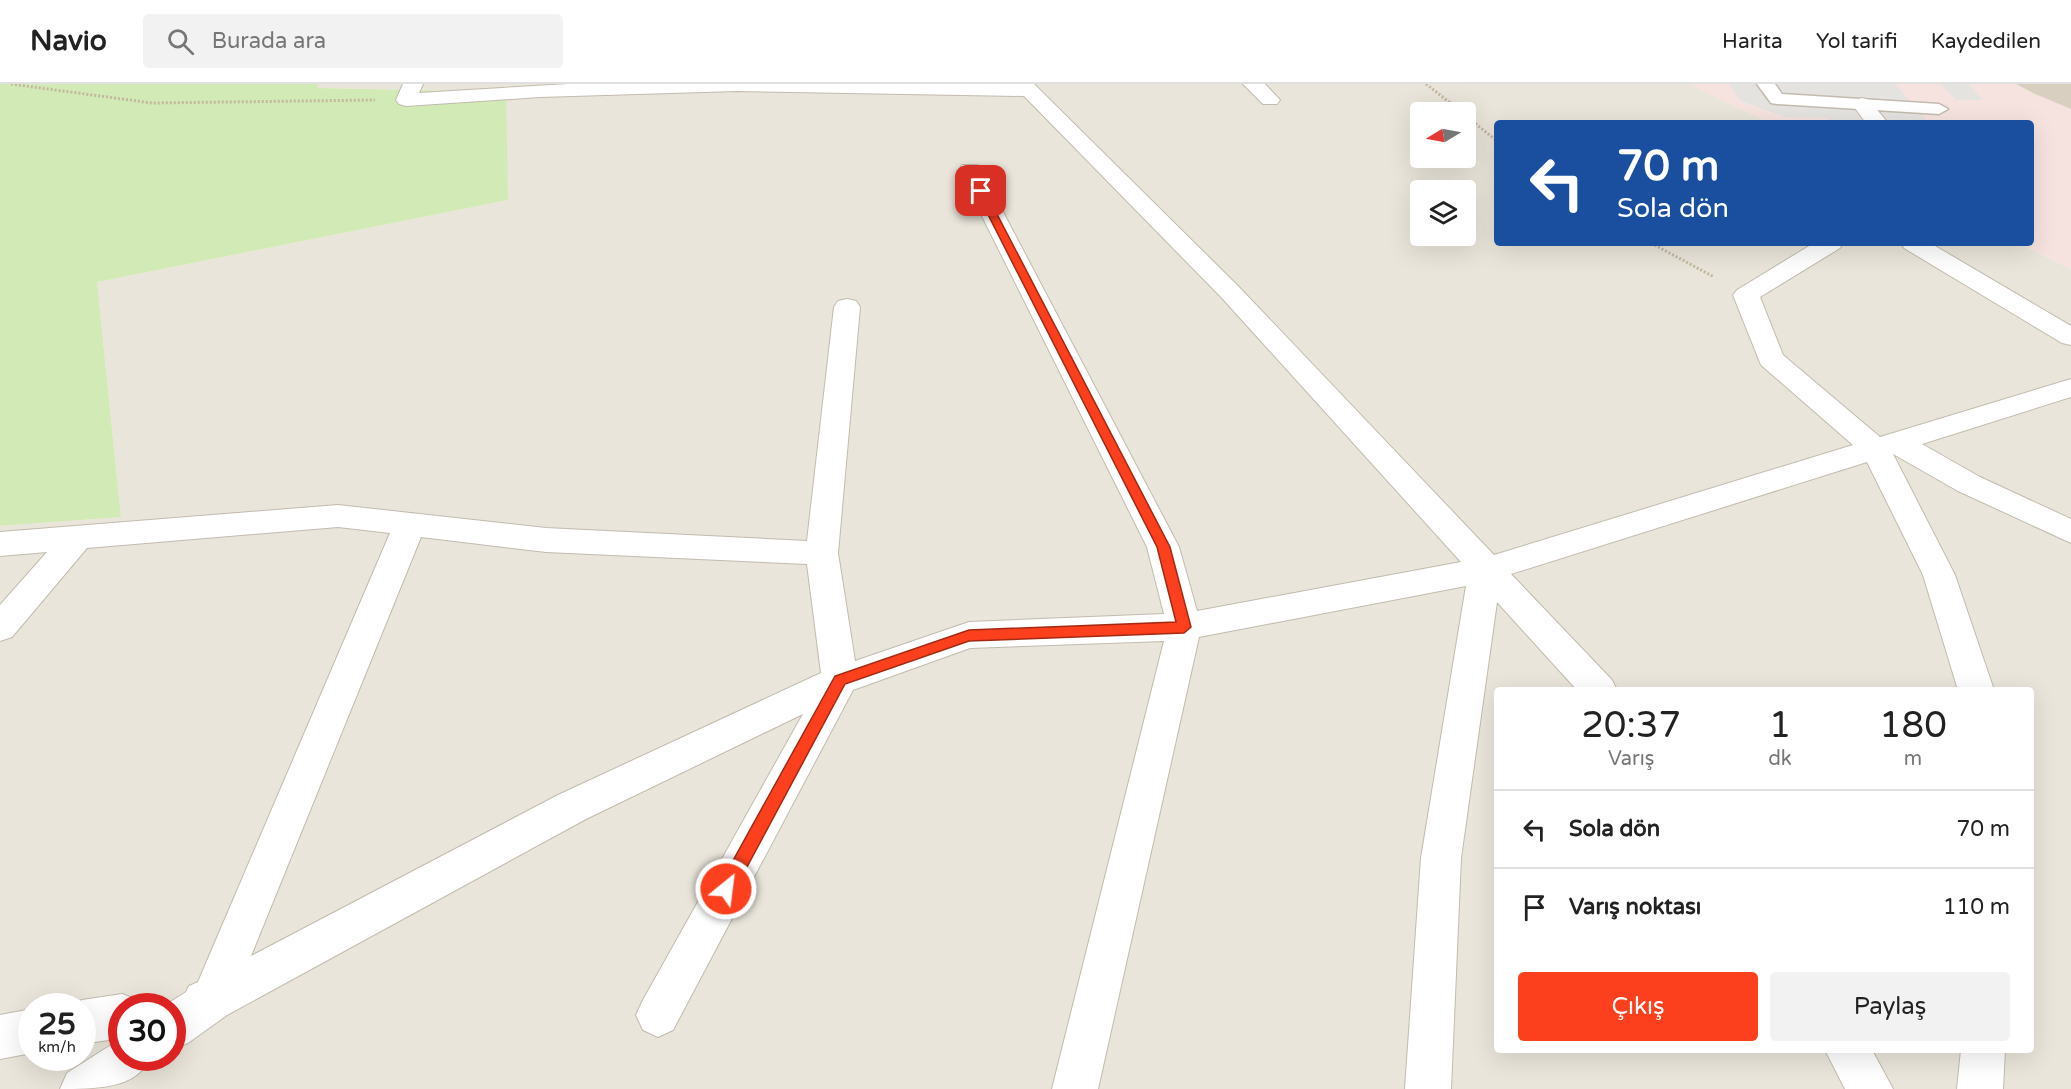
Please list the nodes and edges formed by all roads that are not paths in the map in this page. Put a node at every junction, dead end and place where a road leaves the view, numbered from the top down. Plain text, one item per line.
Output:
1 (1253, 84) edge
2 (1766, 84) edge
3 (737, 85) edge
4 (647, 86) edge
5 (1024, 87) edge
6 (410, 92) edge
7 (1270, 100) dead end
8 (1862, 104) junction
9 (1939, 109) dead end
10 (1875, 120) edge
11 (970, 170) dead end
12 (1826, 246) edge
13 (1918, 246) edge
14 (847, 307) dead end
15 (2071, 337) edge
16 (2068, 391) edge
17 (1886, 446) junction
18 (410, 524) junction
19 (2071, 532) edge
20 (78, 538) junction
21 (0, 544) edge
22 (822, 553) junction
23 (1485, 570) junction
24 (1184, 627) junction
25 (0, 628) edge
26 (840, 680) junction
27 (1596, 687) edge
28 (1975, 687) edge
29 (192, 1003) edge
30 (658, 1015) dead end
31 (18, 1034) edge
32 (0, 1037) edge
33 (1849, 1053) edge
34 (1983, 1053) edge
35 (109, 1071) edge
36 (83, 1089) edge
37 (1075, 1089) edge
38 (1428, 1089) edge
39 (1870, 1089) edge
40 (1980, 1089) edge

1 - 7 street
2 - 8 lane
3 - 4 street
3 - 5 street
4 - 6 street
5 - 23 street
8 - 9 lane
8 - 10 street
11 - 24 street
12 - 17 street
13 - 15 street
14 - 22 street
16 - 17 street
17 - 19 street
17 - 23 street
17 - 28 street
18 - 20 street
18 - 22 street
18 - 29 street
20 - 21 street
20 - 25 street
22 - 26 street
23 - 24 street
23 - 27 street
23 - 38 street
24 - 26 street
24 - 37 street
26 - 29 street
26 - 30 street
31 - 32 street
33 - 39 street
34 - 40 street
35 - 36 street

